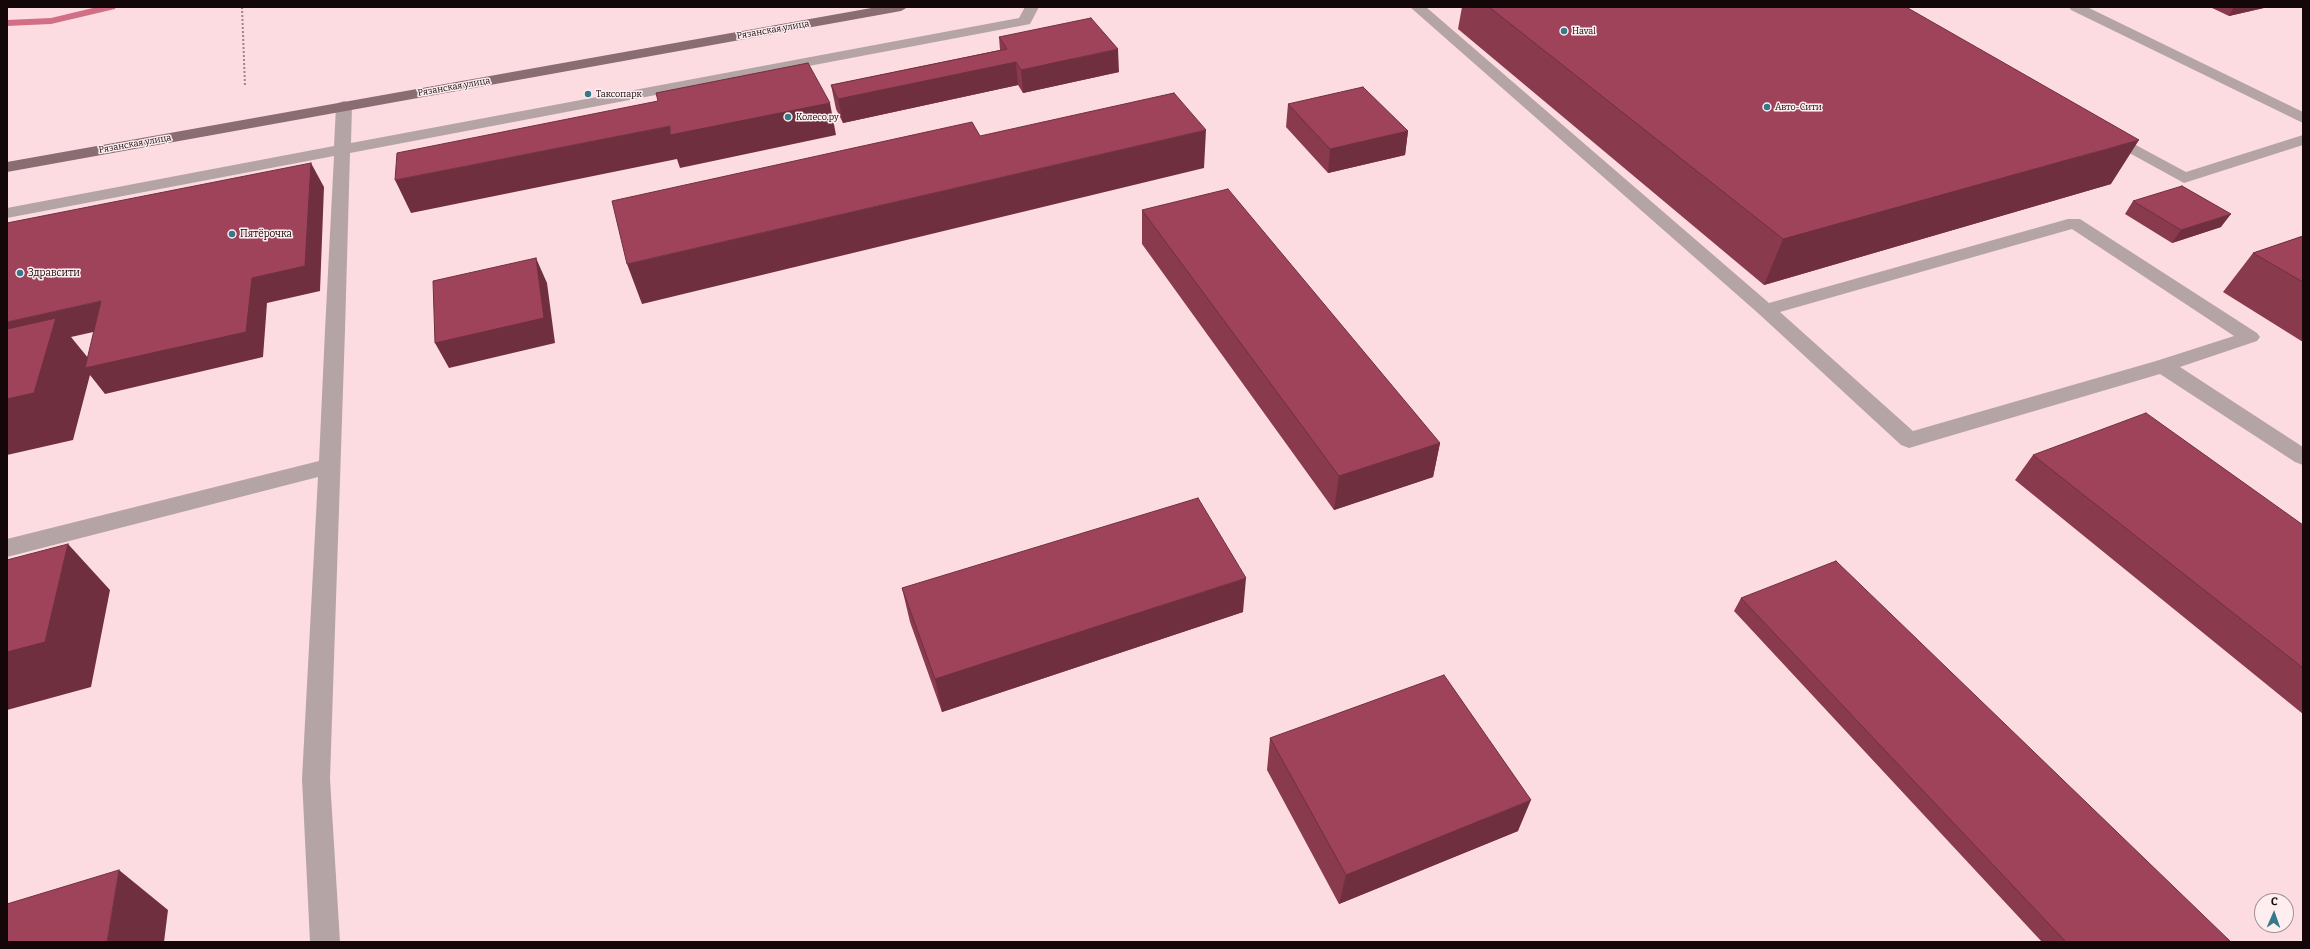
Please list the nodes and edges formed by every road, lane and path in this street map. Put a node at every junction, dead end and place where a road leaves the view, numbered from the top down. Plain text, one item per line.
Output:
1 (242, 7) edge
2 (901, 7) edge
3 (1032, 7) edge
4 (1418, 7) edge
5 (2076, 7) edge
6 (245, 79) dead end
7 (344, 106) junction
8 (2303, 118) edge
9 (2094, 128) edge
10 (2303, 140) edge
11 (342, 151) junction
12 (7, 167) edge
13 (7, 214) edge
14 (1766, 310) junction
15 (2163, 366) junction
16 (2303, 457) edge
17 (329, 466) junction
18 (7, 548) edge
19 (325, 942) edge

1 - 6 path
2 - 7 main road, Рязанская улица
3 - 11 street
4 - 14 street
5 - 8 street
7 - 11 street
7 - 12 main road, Рязанская улица
9 - 10 street
11 - 13 street
11 - 17 street
14 - 15 street
14 - 15 street
15 - 16 street
17 - 18 street
17 - 19 street

